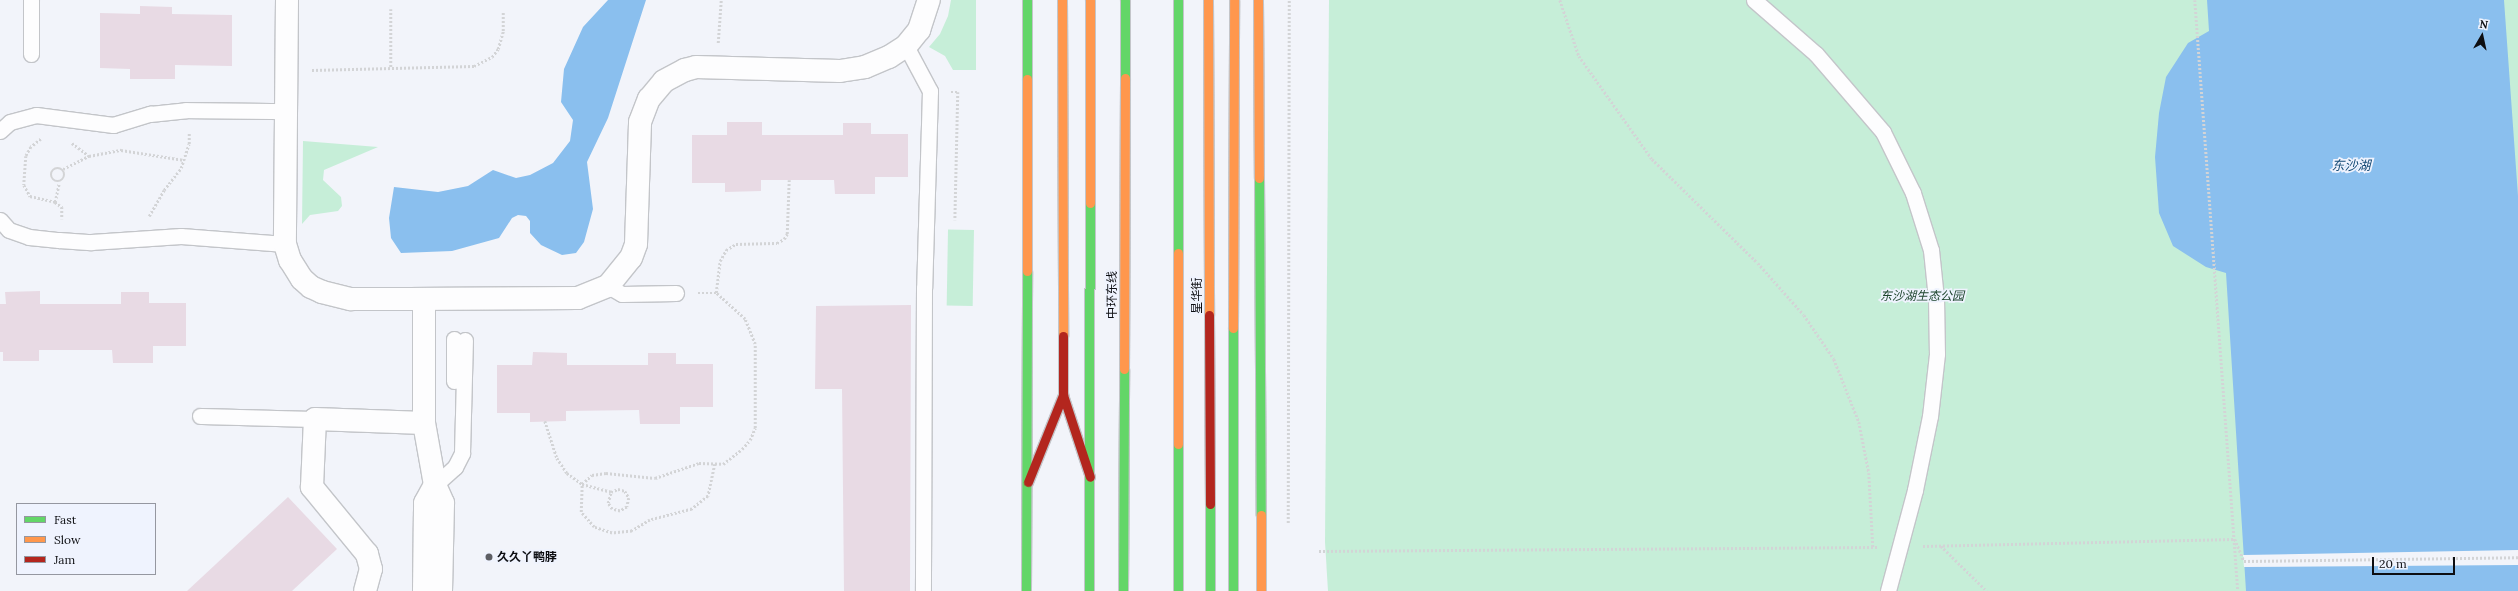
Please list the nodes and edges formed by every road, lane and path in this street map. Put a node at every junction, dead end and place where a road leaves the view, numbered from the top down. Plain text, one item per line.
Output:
1 (31, 0) edge
2 (287, 0) edge
3 (721, 0) edge
4 (929, 0) edge
5 (1027, 0) edge
6 (1062, 0) edge
7 (1090, 0) edge
8 (1126, 0) edge
9 (1178, 0) edge
10 (1208, 0) edge
11 (1234, 0) edge
12 (1258, 0) edge
13 (1289, 0) edge
14 (1560, 0) edge
15 (1754, 0) edge
16 (2196, 0) edge
17 (391, 9) dead end
18 (503, 12) dead end
19 (906, 46) junction
20 (718, 50) dead end
21 (31, 54) dead end
22 (391, 68) junction
23 (306, 70) dead end
24 (930, 91) junction
25 (186, 110) junction
26 (286, 111) junction
27 (0, 130) edge
28 (46, 137) dead end
29 (66, 140) dead end
30 (89, 156) junction
31 (184, 160) junction
32 (62, 169) junction
33 (790, 180) dead end
34 (59, 183) junction
35 (55, 202) junction
36 (0, 220) edge
37 (955, 220) dead end
38 (144, 237) junction
39 (59, 240) junction
40 (285, 244) junction
41 (608, 286) junction
42 (676, 293) joint
43 (716, 293) junction
44 (424, 299) junction
45 (460, 339) dead end
46 (1063, 395) junction
47 (200, 416) dead end
48 (315, 418) junction
49 (545, 421) dead end
50 (424, 423) junction
51 (715, 464) junction
52 (1090, 477) junction
53 (1028, 482) junction
54 (582, 484) junction
55 (435, 485) junction
56 (611, 492) junction
57 (1288, 527) dead end
58 (2235, 539) junction
59 (1940, 545) junction
60 (1901, 546) junction
61 (1873, 547) junction
62 (1319, 551) dead end
63 (2518, 557) edge
64 (365, 591) edge
65 (424, 591) edge
66 (441, 591) edge
67 (923, 591) edge
68 (1026, 591) edge
69 (1089, 591) edge
70 (1123, 591) edge
71 (1178, 591) edge
72 (1210, 591) edge
73 (1234, 591) edge
74 (1261, 591) edge
75 (1888, 591) edge
76 (1987, 591) edge
77 (2238, 591) edge

1 - 21 lane
2 - 26 street
3 - 20 path
4 - 19 street
5 - 53 main road
6 - 46 main road
7 - 52 main road
8 - 70 main road, 中环东线
9 - 71 main road
10 - 72 main road, 星华街
11 - 73 main road
12 - 74 main road
13 - 57 path
14 - 61 path
15 - 60 lane
16 - 58 path
17 - 22 path
18 - 22 path
19 - 24 lane
19 - 41 street
22 - 23 path
24 - 37 path
24 - 67 lane
25 - 26 lane
25 - 27 lane
25 - 31 path
26 - 40 street
28 - 35 path
29 - 30 path
30 - 31 path
30 - 32 path
31 - 38 path
32 - 34 path
32 - 34 path
33 - 43 path
34 - 35 path
35 - 39 path
36 - 39 lane
38 - 39 lane
38 - 40 lane
40 - 44 street
41 - 42 lane
41 - 44 street
42 - 43 path
43 - 51 path
44 - 50 street
45 - 55 lane
46 - 52 main road
46 - 53 main road
47 - 48 lane
48 - 50 street
48 - 64 street
49 - 54 path
50 - 55 street
51 - 54 path
51 - 54 path
52 - 69 main road
53 - 68 main road
54 - 56 path
55 - 65 street
55 - 66 street
56 - 56 path
58 - 59 path
58 - 63 path
58 - 77 path
59 - 60 path
59 - 76 path
60 - 61 path
60 - 75 lane
61 - 62 path

